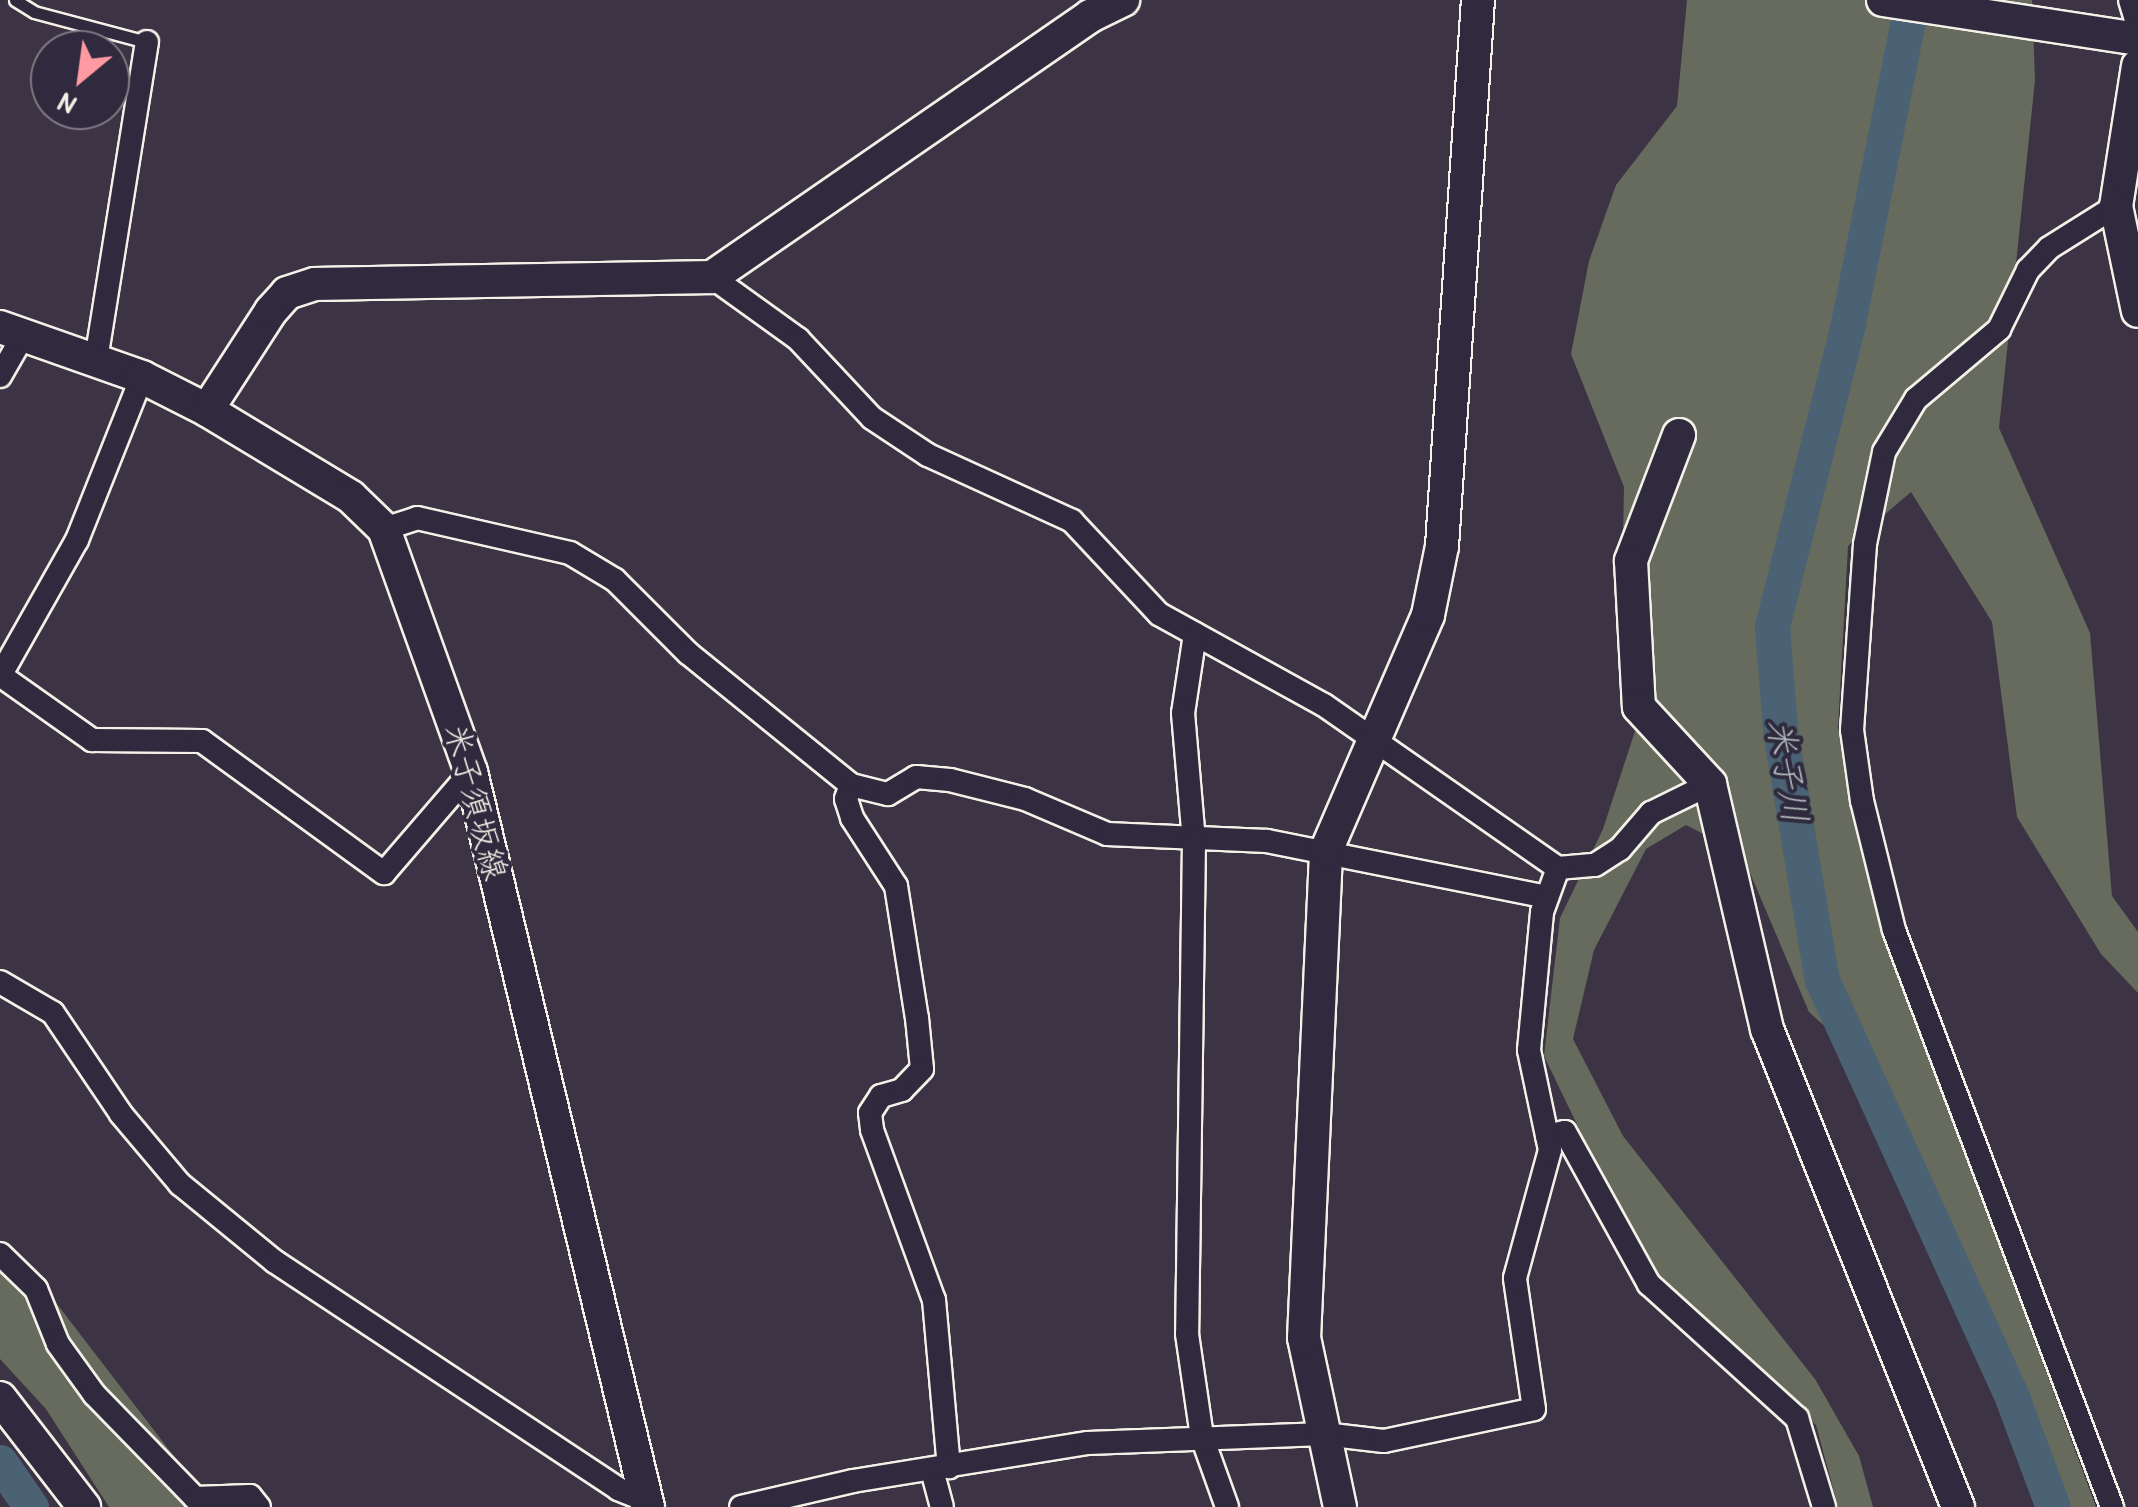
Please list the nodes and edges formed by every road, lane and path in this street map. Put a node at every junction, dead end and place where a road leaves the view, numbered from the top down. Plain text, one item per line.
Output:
1 (15, 0) edge
2 (1124, 0) edge
3 (1478, 0) edge
4 (1883, 0) edge
5 (2130, 0) edge
6 (2138, 27) edge
7 (2138, 39) edge
8 (147, 42) joint
9 (2138, 66) edge
10 (2116, 206) junction
11 (712, 277) junction
12 (2138, 311) edge
13 (11, 332) edge
14 (96, 360) junction
15 (0, 376) edge
16 (142, 377) junction
17 (207, 410) junction
18 (1680, 435) dead end
19 (384, 529) junction
20 (1195, 634) junction
21 (0, 676) edge
22 (1374, 744) junction
23 (471, 772) junction
24 (1710, 784) junction
25 (851, 785) junction
26 (1194, 841) junction
27 (1326, 851) junction
28 (1558, 868) junction
29 (1546, 897) junction
30 (0, 982) edge
31 (1547, 1136) junction
32 (0, 1254) edge
33 (0, 1398) edge
34 (1324, 1434) junction
35 (1202, 1436) junction
36 (941, 1468) junction
37 (648, 1504) edge
38 (84, 1507) edge
39 (260, 1507) edge
40 (740, 1507) edge
41 (942, 1507) edge
42 (1227, 1507) edge
43 (1340, 1507) edge
44 (1824, 1507) edge
45 (1958, 1507) edge
46 (2112, 1507) edge

1 - 8 lane
2 - 11 street
3 - 22 street
4 - 7 street
5 - 6 street
8 - 14 street
9 - 10 street
10 - 12 street
10 - 46 street
11 - 17 street
11 - 20 street
13 - 14 street, 米子須坂線
13 - 15 street
14 - 16 street, 米子須坂線
16 - 17 street, 米子須坂線
16 - 21 street
17 - 19 street, 米子須坂線
18 - 24 street
19 - 23 street, 米子須坂線
19 - 25 street
20 - 22 street
20 - 26 street
21 - 23 street
22 - 27 street
22 - 28 street
23 - 37 street, 米子須坂線
24 - 28 street
24 - 45 street
25 - 26 street
25 - 36 street
26 - 27 street
26 - 35 street
27 - 29 street
27 - 34 street
28 - 29 street
29 - 31 street
30 - 37 street
31 - 34 street
31 - 44 street
32 - 39 street
33 - 38 street
34 - 35 street
34 - 43 street
35 - 36 street
35 - 42 street
36 - 40 street
36 - 41 street

